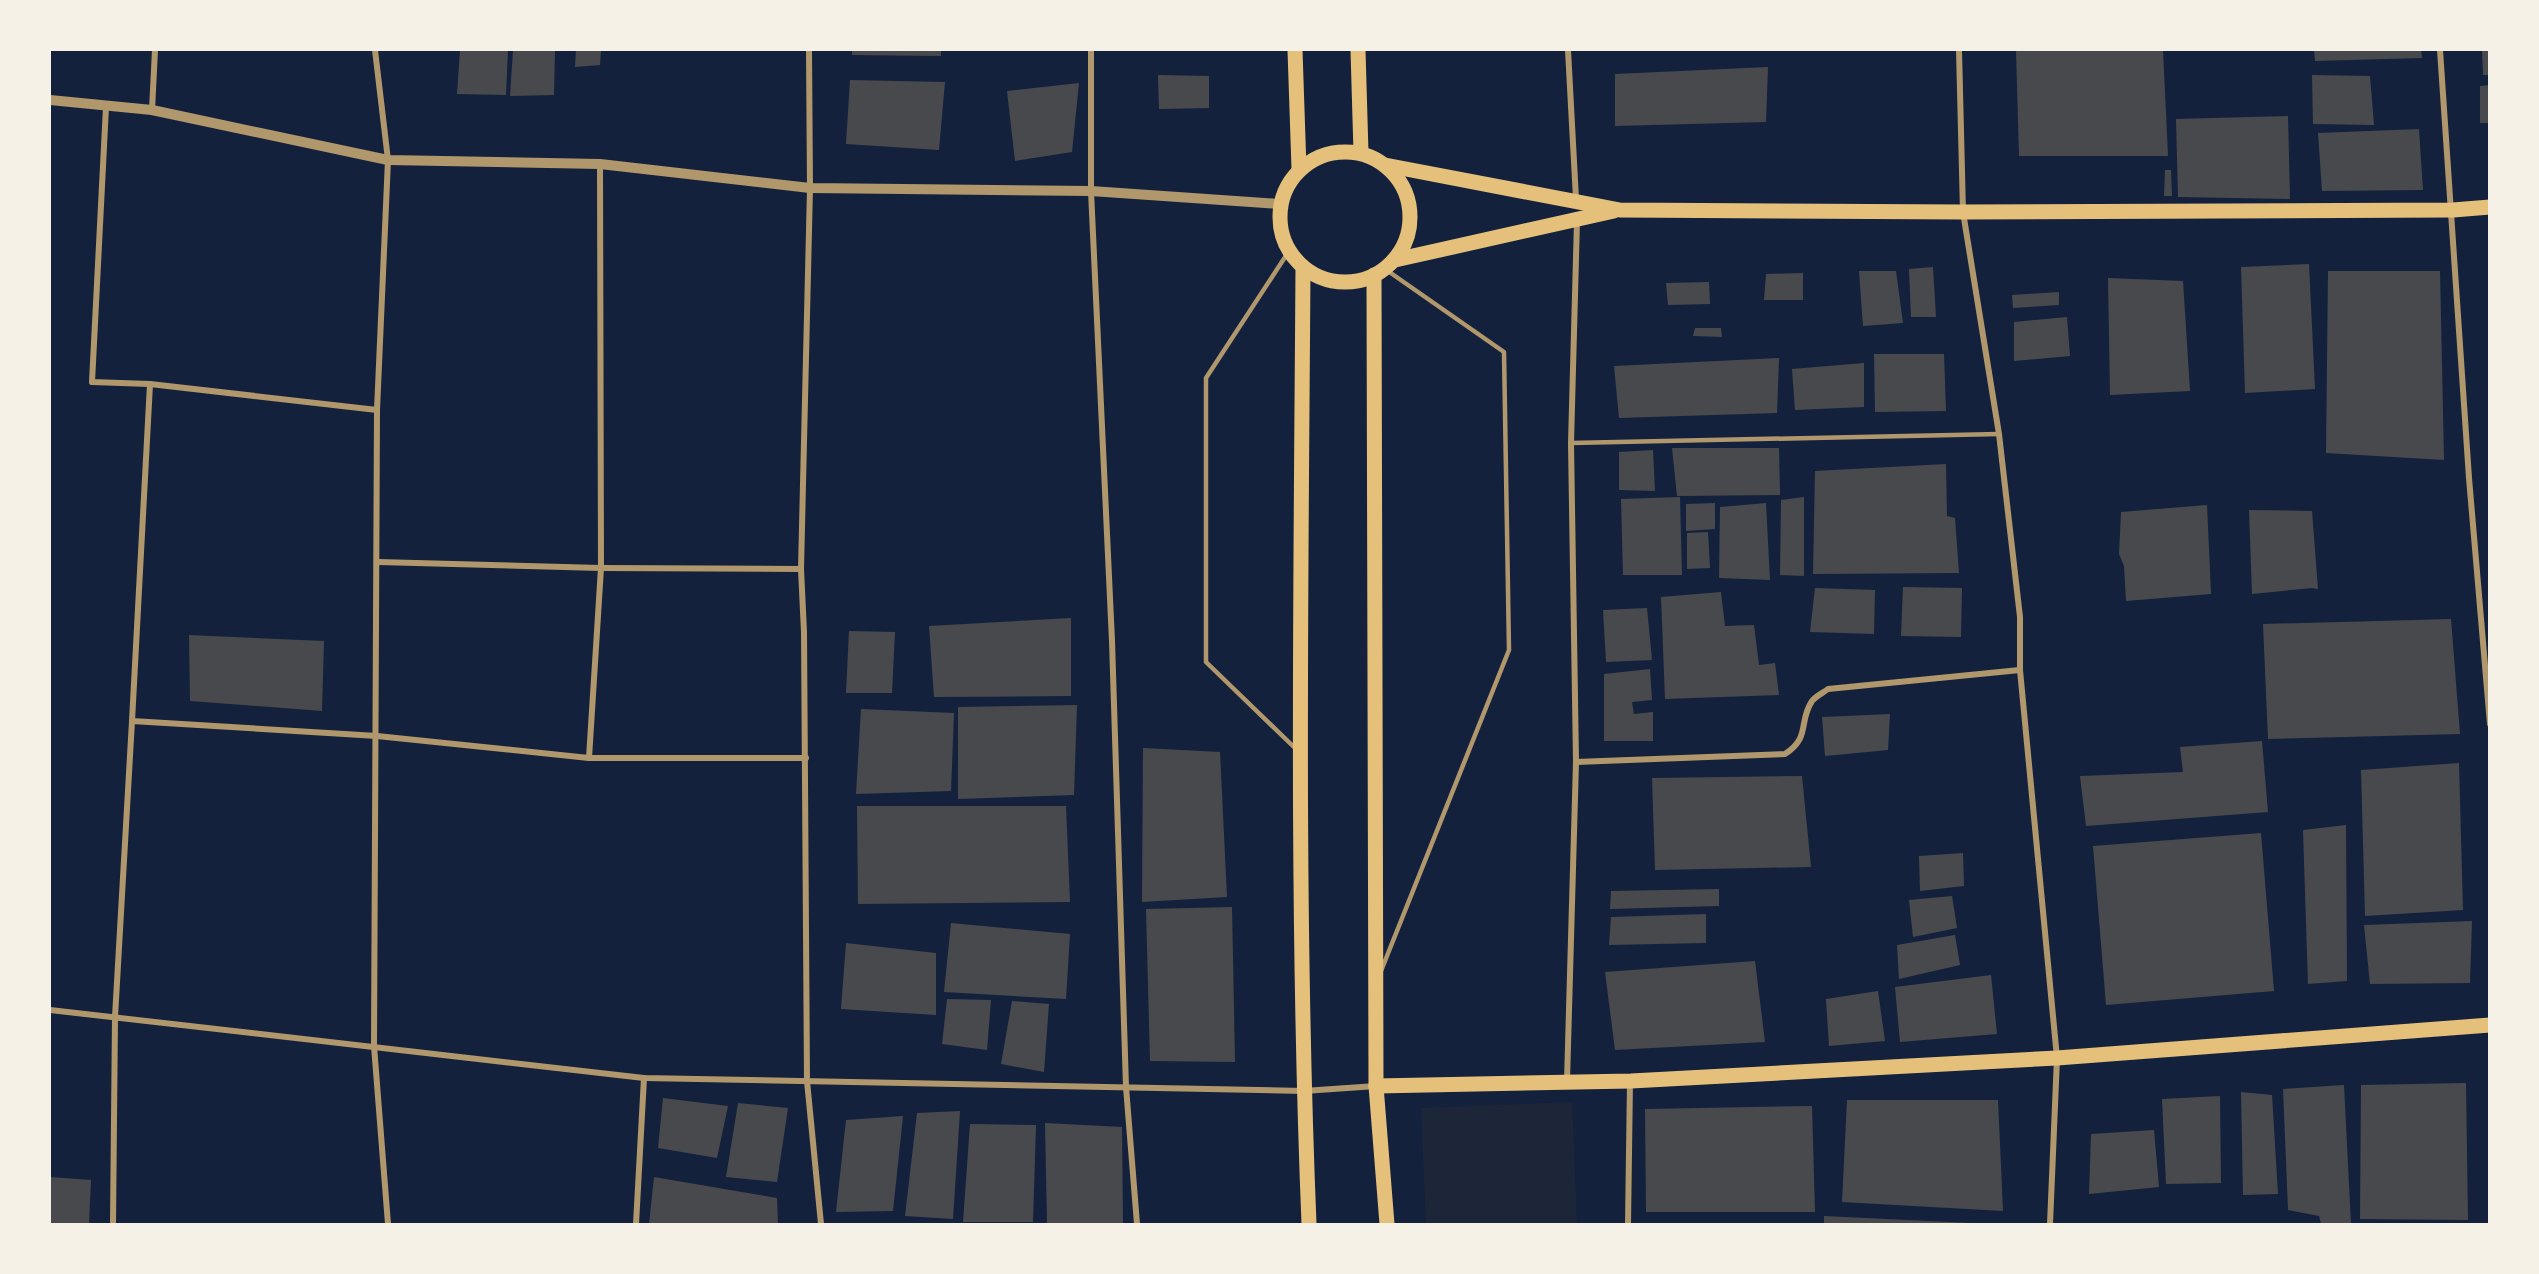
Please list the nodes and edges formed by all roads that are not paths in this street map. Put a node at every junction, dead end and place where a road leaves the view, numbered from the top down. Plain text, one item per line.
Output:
1 (155, 50) edge
2 (375, 50) edge
3 (808, 50) edge
4 (1091, 50) edge
5 (1294, 50) edge
6 (1358, 50) edge
7 (1568, 50) edge
8 (1959, 50) edge
9 (2440, 50) edge
10 (50, 100) edge
11 (106, 107) junction
12 (152, 110) junction
13 (1361, 153) junction
14 (388, 160) junction
15 (600, 164) junction
16 (1385, 165) junction
17 (1299, 169) junction
18 (810, 188) junction
19 (1091, 191) junction
20 (1576, 202) junction
21 (1280, 204) junction
22 (2490, 207) edge
23 (1620, 210) junction
24 (2453, 210) junction
25 (1963, 212) junction
26 (1578, 219) junction
27 (1289, 251) junction
28 (1303, 267) junction
29 (1385, 268) junction
30 (150, 384) junction
31 (377, 410) junction
32 (1999, 434) junction
33 (1571, 442) junction
34 (378, 562) junction
35 (601, 568) junction
36 (801, 568) junction
37 (2020, 670) junction
38 (132, 721) junction
39 (2490, 724) edge
40 (377, 736) junction
41 (1300, 753) junction
42 (590, 758) junction
43 (806, 758) junction
44 (1576, 762) junction
45 (1376, 982) junction
46 (50, 1010) edge
47 (115, 1017) junction
48 (2490, 1025) edge
49 (374, 1046) junction
50 (2057, 1058) junction
51 (644, 1078) junction
52 (807, 1081) junction
53 (1630, 1081) junction
54 (1567, 1082) junction
55 (1376, 1086) junction
56 (1126, 1087) junction
57 (1304, 1091) junction
58 (113, 1224) edge
59 (388, 1224) edge
60 (636, 1224) edge
61 (821, 1224) edge
62 (1137, 1224) edge
63 (1309, 1224) edge
64 (1387, 1224) edge
65 (1628, 1224) edge
66 (2050, 1224) edge

1 - 12 street
2 - 14 street
3 - 18 street
4 - 19 street
5 - 17 main road
6 - 13 main road
7 - 20 street
8 - 25 street
9 - 24 street
10 - 11 street
11 - 12 street
11 - 30 street
12 - 14 street
13 - 16 main road
13 - 17 main road
14 - 15 street
14 - 31 street
15 - 18 street
15 - 35 street
16 - 20 main road
16 - 29 main road
17 - 21 main road
18 - 19 street
18 - 36 street
19 - 21 street
19 - 56 street
20 - 23 main road
20 - 26 street
21 - 27 main road
22 - 24 main road
23 - 25 main road
23 - 26 main road
24 - 25 main road
24 - 39 street
25 - 32 street
26 - 29 main road
26 - 33 street
27 - 28 main road
27 - 41 lane
28 - 29 main road
28 - 41 main road
29 - 45 main road
29 - 45 lane
30 - 31 street
30 - 38 street
31 - 34 street
32 - 33 lane
32 - 37 street
33 - 44 street
34 - 35 street
34 - 40 street
35 - 36 street
35 - 42 street
36 - 43 street
37 - 44 street
37 - 50 street
38 - 40 street
38 - 47 street
40 - 42 street
40 - 49 street
41 - 57 main road
42 - 43 street
43 - 52 street
44 - 54 street
45 - 55 main road
46 - 47 street
47 - 49 street
47 - 58 street
48 - 50 main road
49 - 51 street
49 - 59 street
50 - 53 main road
50 - 66 street
51 - 52 street
51 - 60 street
52 - 56 street
52 - 61 street
53 - 54 main road
53 - 65 street
54 - 55 main road
55 - 57 street
55 - 64 main road
56 - 57 street
56 - 62 street
57 - 63 main road

